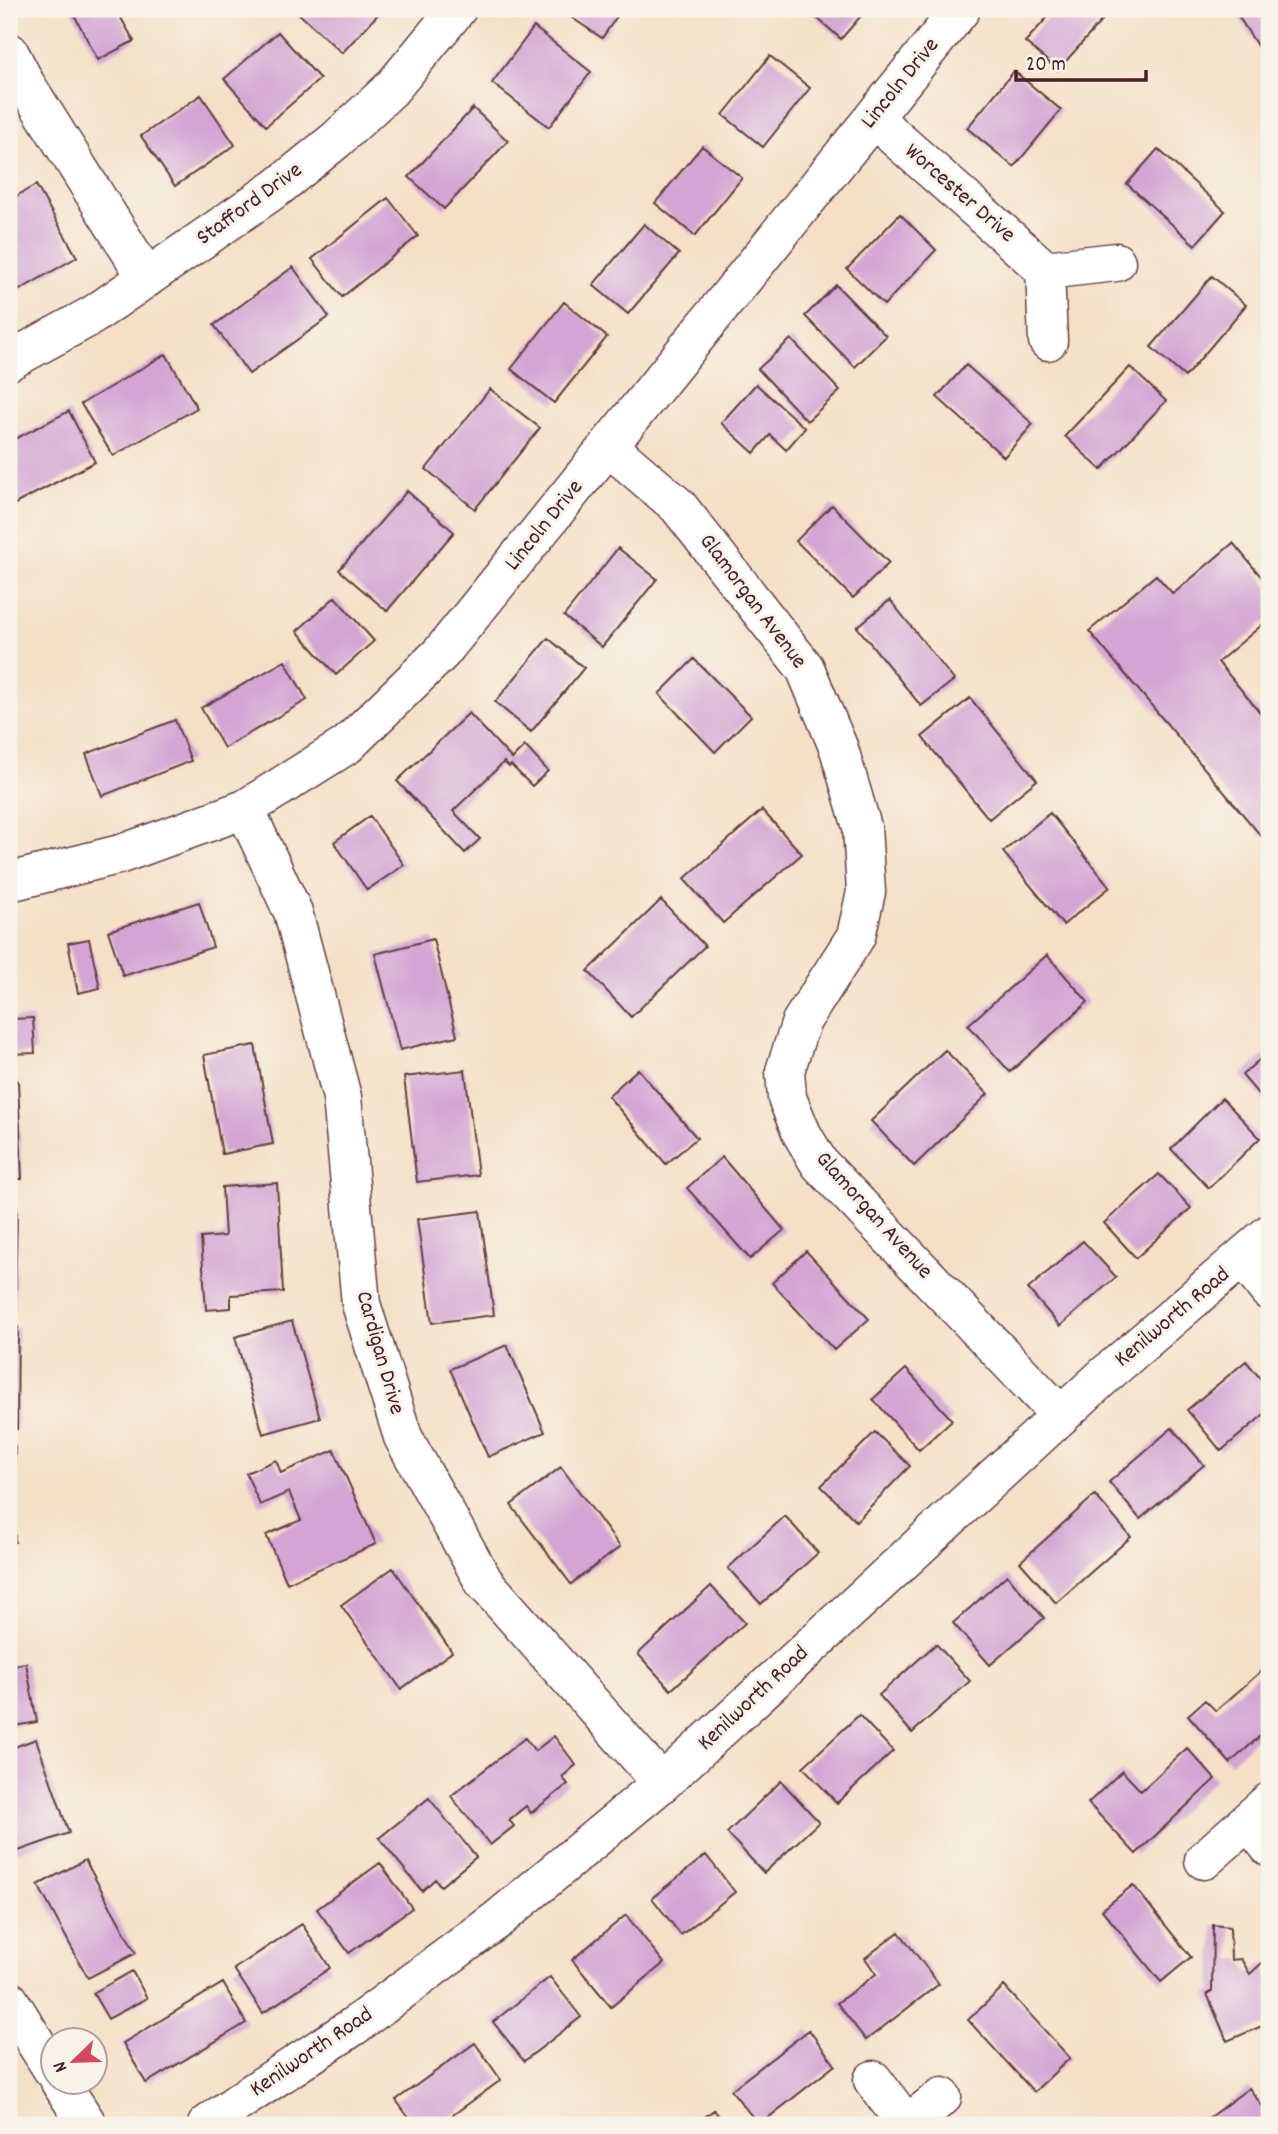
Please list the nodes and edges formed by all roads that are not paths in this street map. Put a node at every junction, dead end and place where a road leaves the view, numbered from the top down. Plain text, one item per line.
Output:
1 (457, 9) edge
2 (961, 9) edge
3 (9, 52) edge
4 (873, 118) junction
5 (1116, 262) dead end
6 (1045, 270) junction
7 (147, 278) junction
8 (1048, 341) dead end
9 (9, 361) edge
10 (609, 447) junction
11 (245, 809) junction
12 (9, 882) edge
13 (1256, 1246) edge
14 (1269, 1292) edge
15 (1061, 1416) junction
16 (662, 1783) junction
17 (1262, 1824) edge
18 (1203, 1860) dead end
19 (9, 2000) edge
20 (38, 2047) edge
21 (873, 2080) dead end
22 (70, 2096) edge
23 (942, 2097) dead end
24 (88, 2125) edge
25 (207, 2125) edge
26 (906, 2125) edge

1 - 7 street, Stafford Drive
2 - 4 street, Lincoln Drive
3 - 7 street
4 - 6 street, Worcester Drive
4 - 10 street, Lincoln Drive
5 - 6 street
6 - 8 street
7 - 9 street, Stafford Drive
10 - 11 street, Lincoln Drive
10 - 15 street, Glamorgan Avenue
11 - 12 street, Lincoln Drive
11 - 16 street, Cardigan Drive
13 - 14 street
13 - 15 street, Kenilworth Road
15 - 16 street, Kenilworth Road
16 - 25 street, Kenilworth Road
17 - 18 street
19 - 20 street
21 - 26 street
22 - 24 street
23 - 26 street

